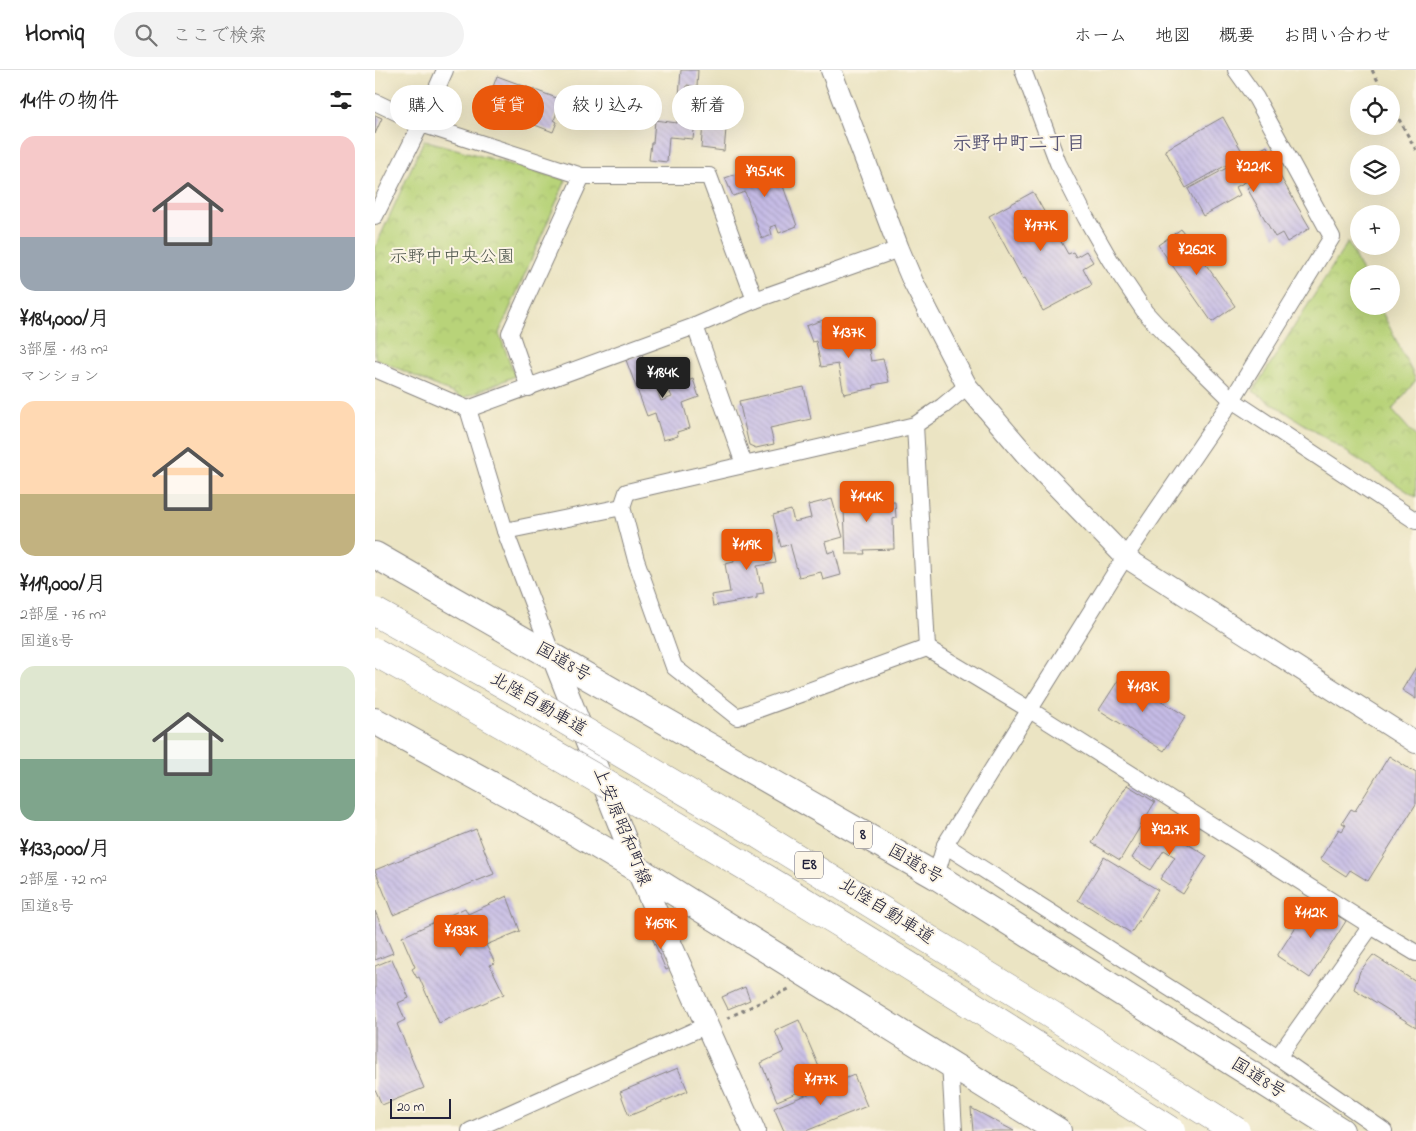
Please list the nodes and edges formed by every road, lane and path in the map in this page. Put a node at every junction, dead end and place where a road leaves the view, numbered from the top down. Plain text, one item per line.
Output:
1 (445, 70) edge
2 (831, 70) edge
3 (1023, 70) edge
4 (1237, 70) edge
5 (1372, 70) edge
6 (438, 85) edge
7 (1380, 85) edge
8 (375, 102) edge
9 (390, 109) edge
10 (1400, 121) edge
11 (418, 130) edge
12 (440, 130) edge
13 (1416, 150) edge
14 (582, 176) junction
15 (375, 216) edge
16 (899, 249) junction
17 (755, 300) junction
18 (695, 326) junction
19 (375, 369) edge
20 (967, 386) junction
21 (529, 388) junction
22 (1233, 400) junction
23 (468, 409) junction
24 (915, 425) junction
25 (744, 464) junction
26 (622, 507) junction
27 (1416, 521) edge
28 (505, 531) junction
29 (375, 555) edge
30 (1125, 557) junction
31 (375, 612) edge
32 (927, 648) junction
33 (375, 652) edge
34 (553, 658) junction
35 (1030, 710) junction
36 (375, 721) edge
37 (1416, 743) edge
38 (945, 845) junction
39 (637, 869) junction
40 (936, 876) junction
41 (1371, 926) junction
42 (1416, 953) edge
43 (790, 989) dead end
44 (713, 1023) junction
45 (1278, 1057) junction
46 (950, 1063) junction
47 (470, 1131) edge
48 (754, 1131) edge
49 (954, 1131) edge
50 (1058, 1131) edge
51 (1171, 1131) edge
52 (1236, 1131) edge
53 (1341, 1131) edge
54 (1384, 1131) edge

1 - 6 street
2 - 16 street
3 - 22 street
4 - 22 street
5 - 7 path
8 - 9 street
10 - 13 path
11 - 15 street
12 - 14 street
14 - 17 street
14 - 21 street
16 - 17 street
16 - 20 street
17 - 18 street
18 - 21 street
18 - 25 street
19 - 23 street
20 - 24 street
20 - 30 street
21 - 23 street
22 - 27 street
22 - 30 street
23 - 28 street
24 - 25 street
24 - 32 street
25 - 26 street
26 - 28 street
26 - 32 street
28 - 34 street
29 - 34 highway, 国道8号 / 8
30 - 35 street
30 - 37 street
31 - 52 highway, 北陸自動車道 / E8, bridge
32 - 35 street
33 - 51 highway, 北陸自動車道 / E8, bridge
34 - 39 main road, 上安原昭和町線
34 - 40 highway, 国道8号 / 8
35 - 38 street
35 - 41 street
36 - 39 highway
38 - 40 street
38 - 45 street
39 - 44 main road, 上安原昭和町線
39 - 46 highway
40 - 53 highway, 国道8号 / 8
41 - 42 street
41 - 45 street
43 - 44 path
44 - 47 street
44 - 48 main road, 上安原昭和町線
45 - 54 street
46 - 49 street
46 - 50 highway

